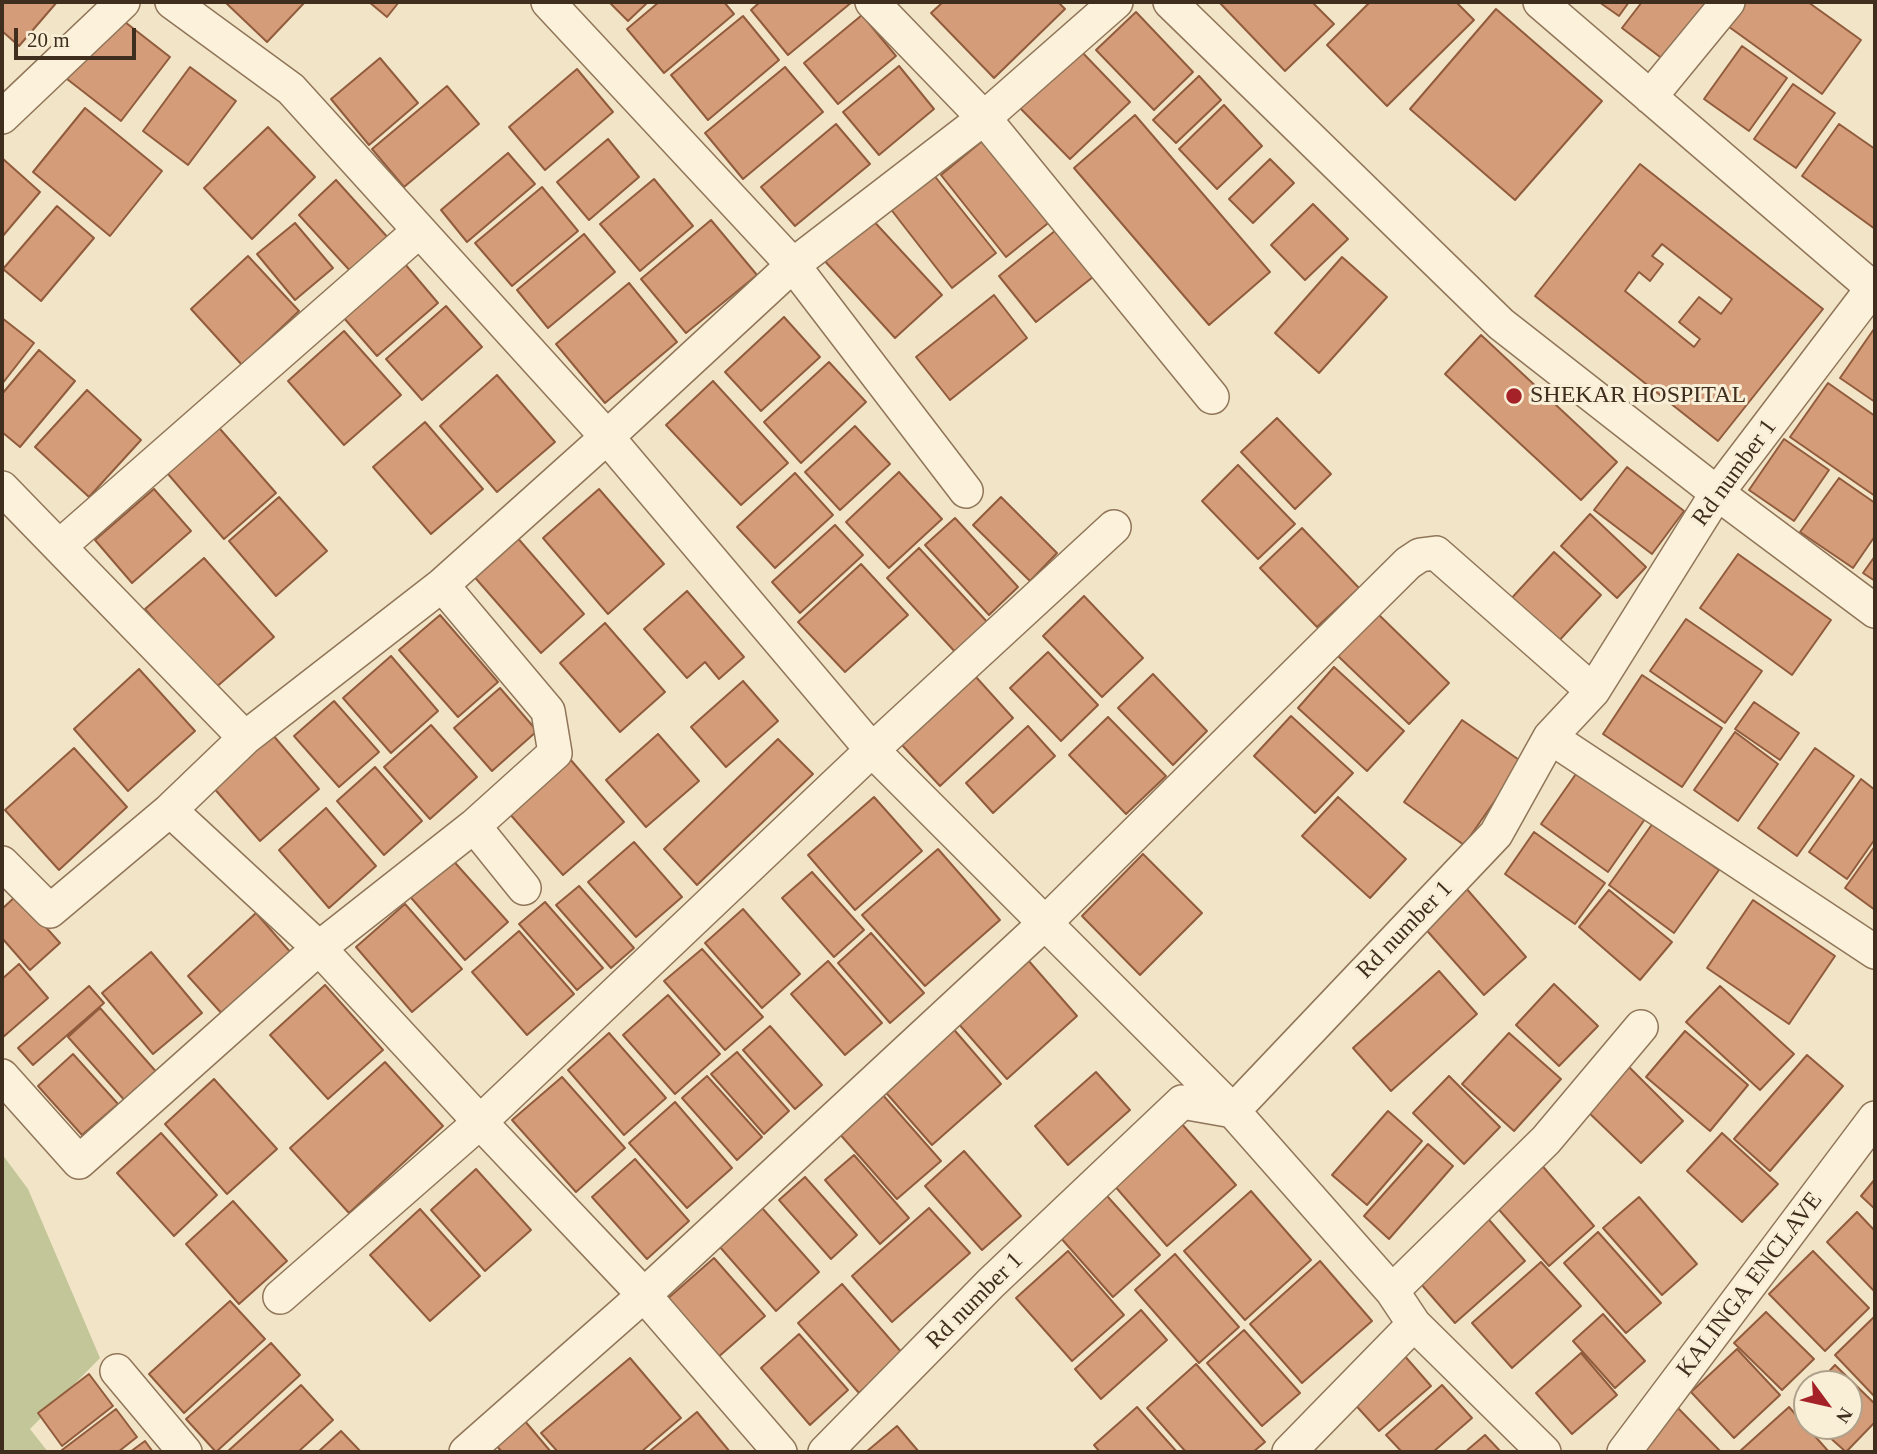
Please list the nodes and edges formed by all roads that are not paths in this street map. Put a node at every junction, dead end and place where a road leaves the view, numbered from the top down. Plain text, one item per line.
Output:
1 (123, 2) edge
2 (172, 2) edge
3 (548, 2) edge
4 (872, 2) edge
5 (1116, 2) edge
6 (1170, 2) edge
7 (1540, 2) edge
8 (1728, 2) edge
9 (1650, 97) junction
10 (2, 117) edge
11 (984, 118) junction
12 (419, 231) junction
13 (793, 265) junction
14 (1875, 288) edge
15 (1212, 397) dead end
16 (607, 437) junction
17 (2, 488) edge
18 (966, 491) dead end
19 (1717, 493) junction
20 (1114, 527) dead end
21 (60, 546) junction
22 (442, 585) junction
23 (1875, 611) edge
24 (1593, 691) junction
25 (1550, 737) junction
26 (245, 738) junction
27 (872, 750) junction
28 (170, 810) junction
29 (474, 826) junction
30 (2, 863) edge
31 (524, 888) dead end
32 (1045, 923) junction
33 (319, 948) junction
34 (1875, 952) edge
35 (1641, 1027) dead end
36 (2, 1076) edge
37 (1233, 1111) junction
38 (1875, 1118) edge
39 (480, 1122) junction
40 (1392, 1291) junction
41 (644, 1294) junction
42 (280, 1297) dead end
43 (1414, 1324) junction
44 (117, 1371) dead end
45 (185, 1452) edge
46 (466, 1452) edge
47 (780, 1452) edge
48 (825, 1452) edge
49 (1289, 1452) edge
50 (1544, 1452) edge
51 (1624, 1452) edge

1 - 10 street
2 - 12 street
3 - 13 street
4 - 11 street
5 - 11 street
6 - 19 street
7 - 9 street
8 - 9 street
9 - 14 street
11 - 13 street
11 - 15 street
12 - 16 street
12 - 21 street
13 - 16 street
13 - 18 street
14 - 19 street, Rd number 1
16 - 22 street
16 - 27 street
17 - 21 street
19 - 23 street
19 - 24 street, Rd number 1
20 - 27 street
21 - 26 street
22 - 26 street
22 - 29 street
24 - 25 street, Rd number 1
24 - 32 street
25 - 34 street
25 - 37 street, Rd number 1
26 - 28 street
27 - 32 street
27 - 39 street
28 - 30 street
28 - 33 street
29 - 31 street
29 - 33 street
32 - 37 street
32 - 41 street
33 - 36 street
33 - 39 street
35 - 40 street
37 - 40 street
37 - 48 street, Rd number 1
38 - 51 street, KALINGA ENCLAVE
39 - 41 street
39 - 42 street
40 - 43 street
41 - 46 street
41 - 47 street
43 - 49 street
43 - 50 street
44 - 45 street

